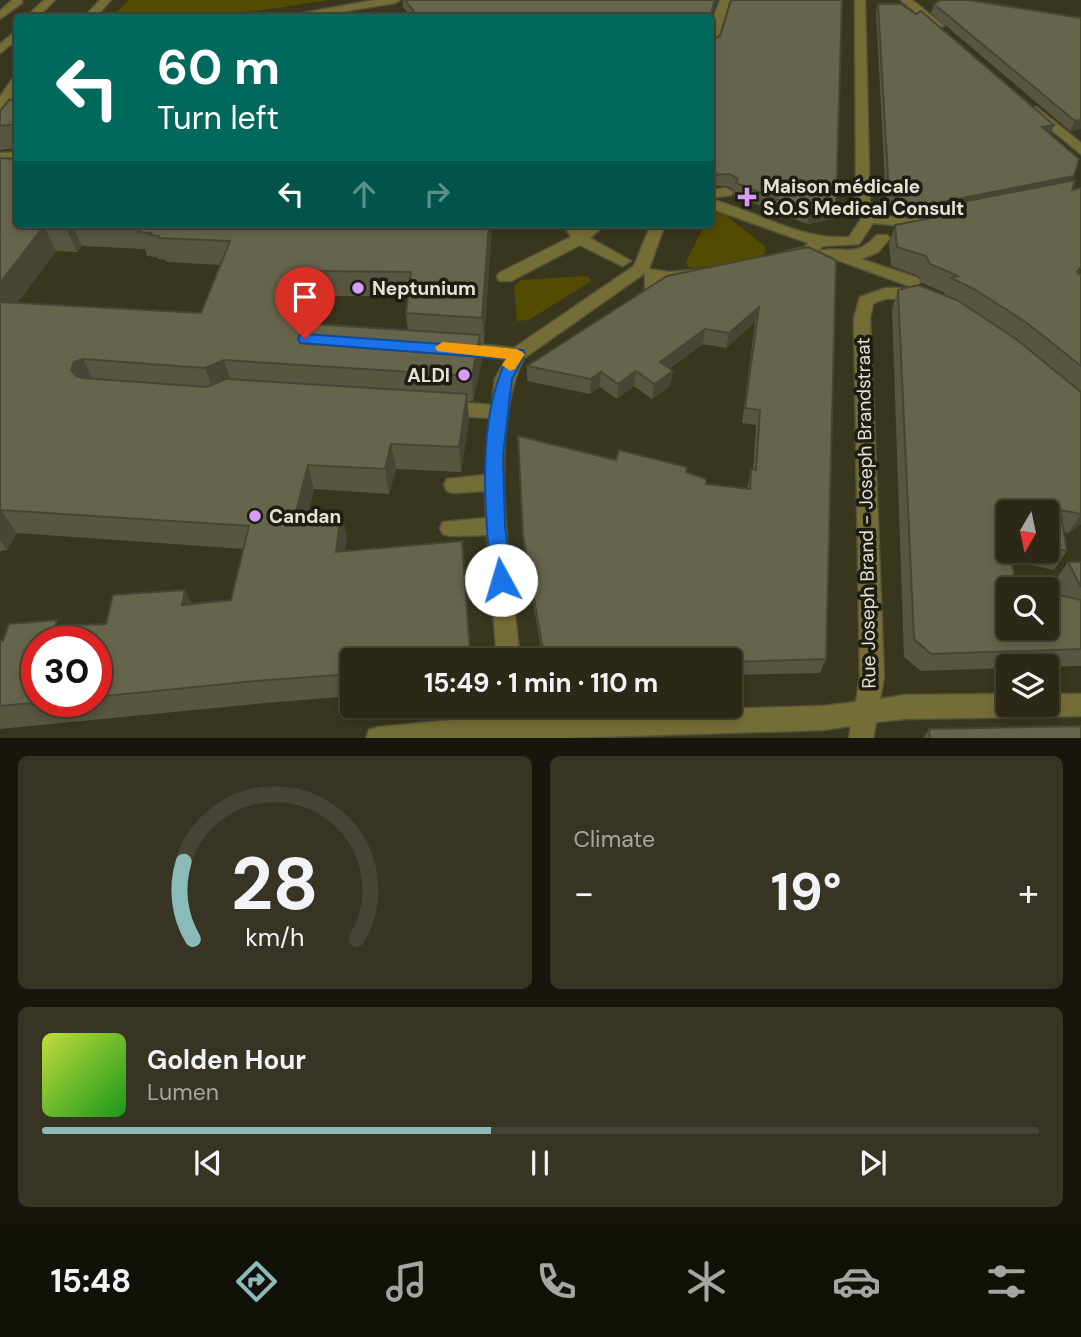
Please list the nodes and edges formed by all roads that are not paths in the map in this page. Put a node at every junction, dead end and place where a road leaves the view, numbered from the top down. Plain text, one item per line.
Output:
1 (17, 0) edge
2 (50, 0) edge
3 (106, 0) edge
4 (395, 0) edge
5 (725, 0) edge
6 (860, 0) edge
7 (905, 0) edge
8 (381, 5) edge
9 (34, 14) edge
10 (92, 14) edge
11 (319, 14) edge
12 (0, 16) edge
13 (945, 32) edge
14 (714, 34) edge
15 (14, 36) edge
16 (0, 52) edge
17 (14, 53) dead end
18 (14, 84) edge
19 (1029, 105) edge
20 (0, 107) edge
21 (1081, 150) edge
22 (714, 205) edge
23 (950, 215) edge
24 (869, 218) junction
25 (572, 228) edge
26 (594, 228) edge
27 (656, 228) edge
28 (882, 238) dead end
29 (580, 239) junction
30 (814, 246) junction
31 (837, 256) junction
32 (773, 258) edge
33 (623, 261) dead end
34 (708, 270) edge
35 (505, 277) dead end
36 (912, 282) dead end
37 (653, 292) edge
38 (936, 306) edge
39 (442, 347) edge
40 (517, 354) junction
41 (432, 407) edge
42 (500, 412) junction
43 (495, 482) junction
44 (454, 485) dead end
45 (496, 526) junction
46 (450, 528) dead end
47 (508, 648) edge
48 (1081, 705) edge
49 (866, 712) junction
50 (520, 724) edge
51 (378, 738) edge
52 (861, 738) edge

1 - 12 street
2 - 9 street
3 - 10 street
4 - 8 street
5 - 14 street
6 - 24 street
7 - 13 street
8 - 11 street
15 - 16 street
16 - 17 street
18 - 20 street
19 - 21 street
22 - 30 street
23 - 24 street
24 - 30 street
25 - 29 street
26 - 29 street
27 - 40 street
28 - 31 street
29 - 33 street
29 - 35 street
30 - 31 street
30 - 32 street
31 - 36 street
34 - 37 street
38 - 49 street, Rue Joseph Brand - Joseph Brandstraat
39 - 40 street
40 - 42 street
41 - 42 street
42 - 43 street
43 - 44 street
43 - 45 street
45 - 46 street
45 - 47 street
48 - 49 street
49 - 50 street
49 - 52 street, Rue Joseph Brand - Joseph Brandstraat
50 - 51 street

